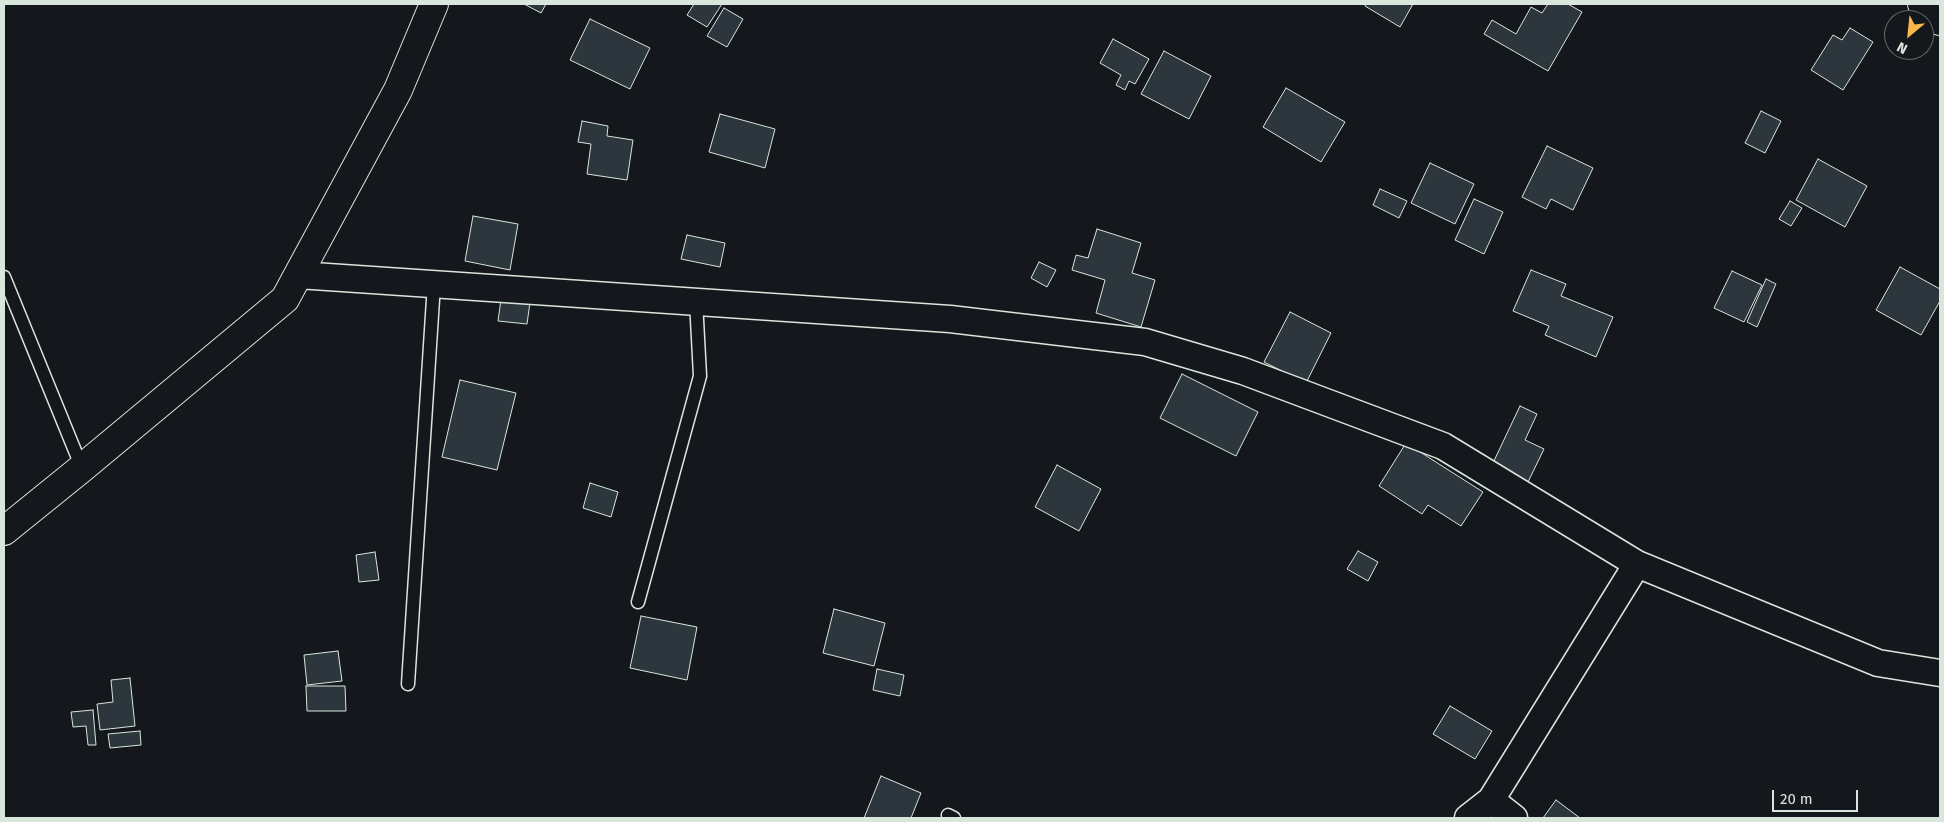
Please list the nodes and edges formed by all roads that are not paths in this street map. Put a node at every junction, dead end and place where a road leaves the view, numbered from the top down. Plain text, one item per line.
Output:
1 (434, 4) edge
2 (1922, 4) edge
3 (1940, 21) edge
4 (298, 276) junction
5 (4, 277) edge
6 (434, 284) junction
7 (696, 301) junction
8 (82, 468) junction
9 (4, 531) edge
10 (1637, 564) junction
11 (638, 602) dead end
12 (1940, 673) edge
13 (408, 684) dead end
14 (1491, 800) junction
15 (1468, 818) edge
16 (1514, 818) edge

1 - 4 street
2 - 3 street
4 - 6 street
4 - 8 street
5 - 8 lane
6 - 7 street
6 - 13 lane
7 - 10 street
7 - 11 lane
8 - 9 street
10 - 12 street
10 - 14 street
14 - 15 street
14 - 16 street

